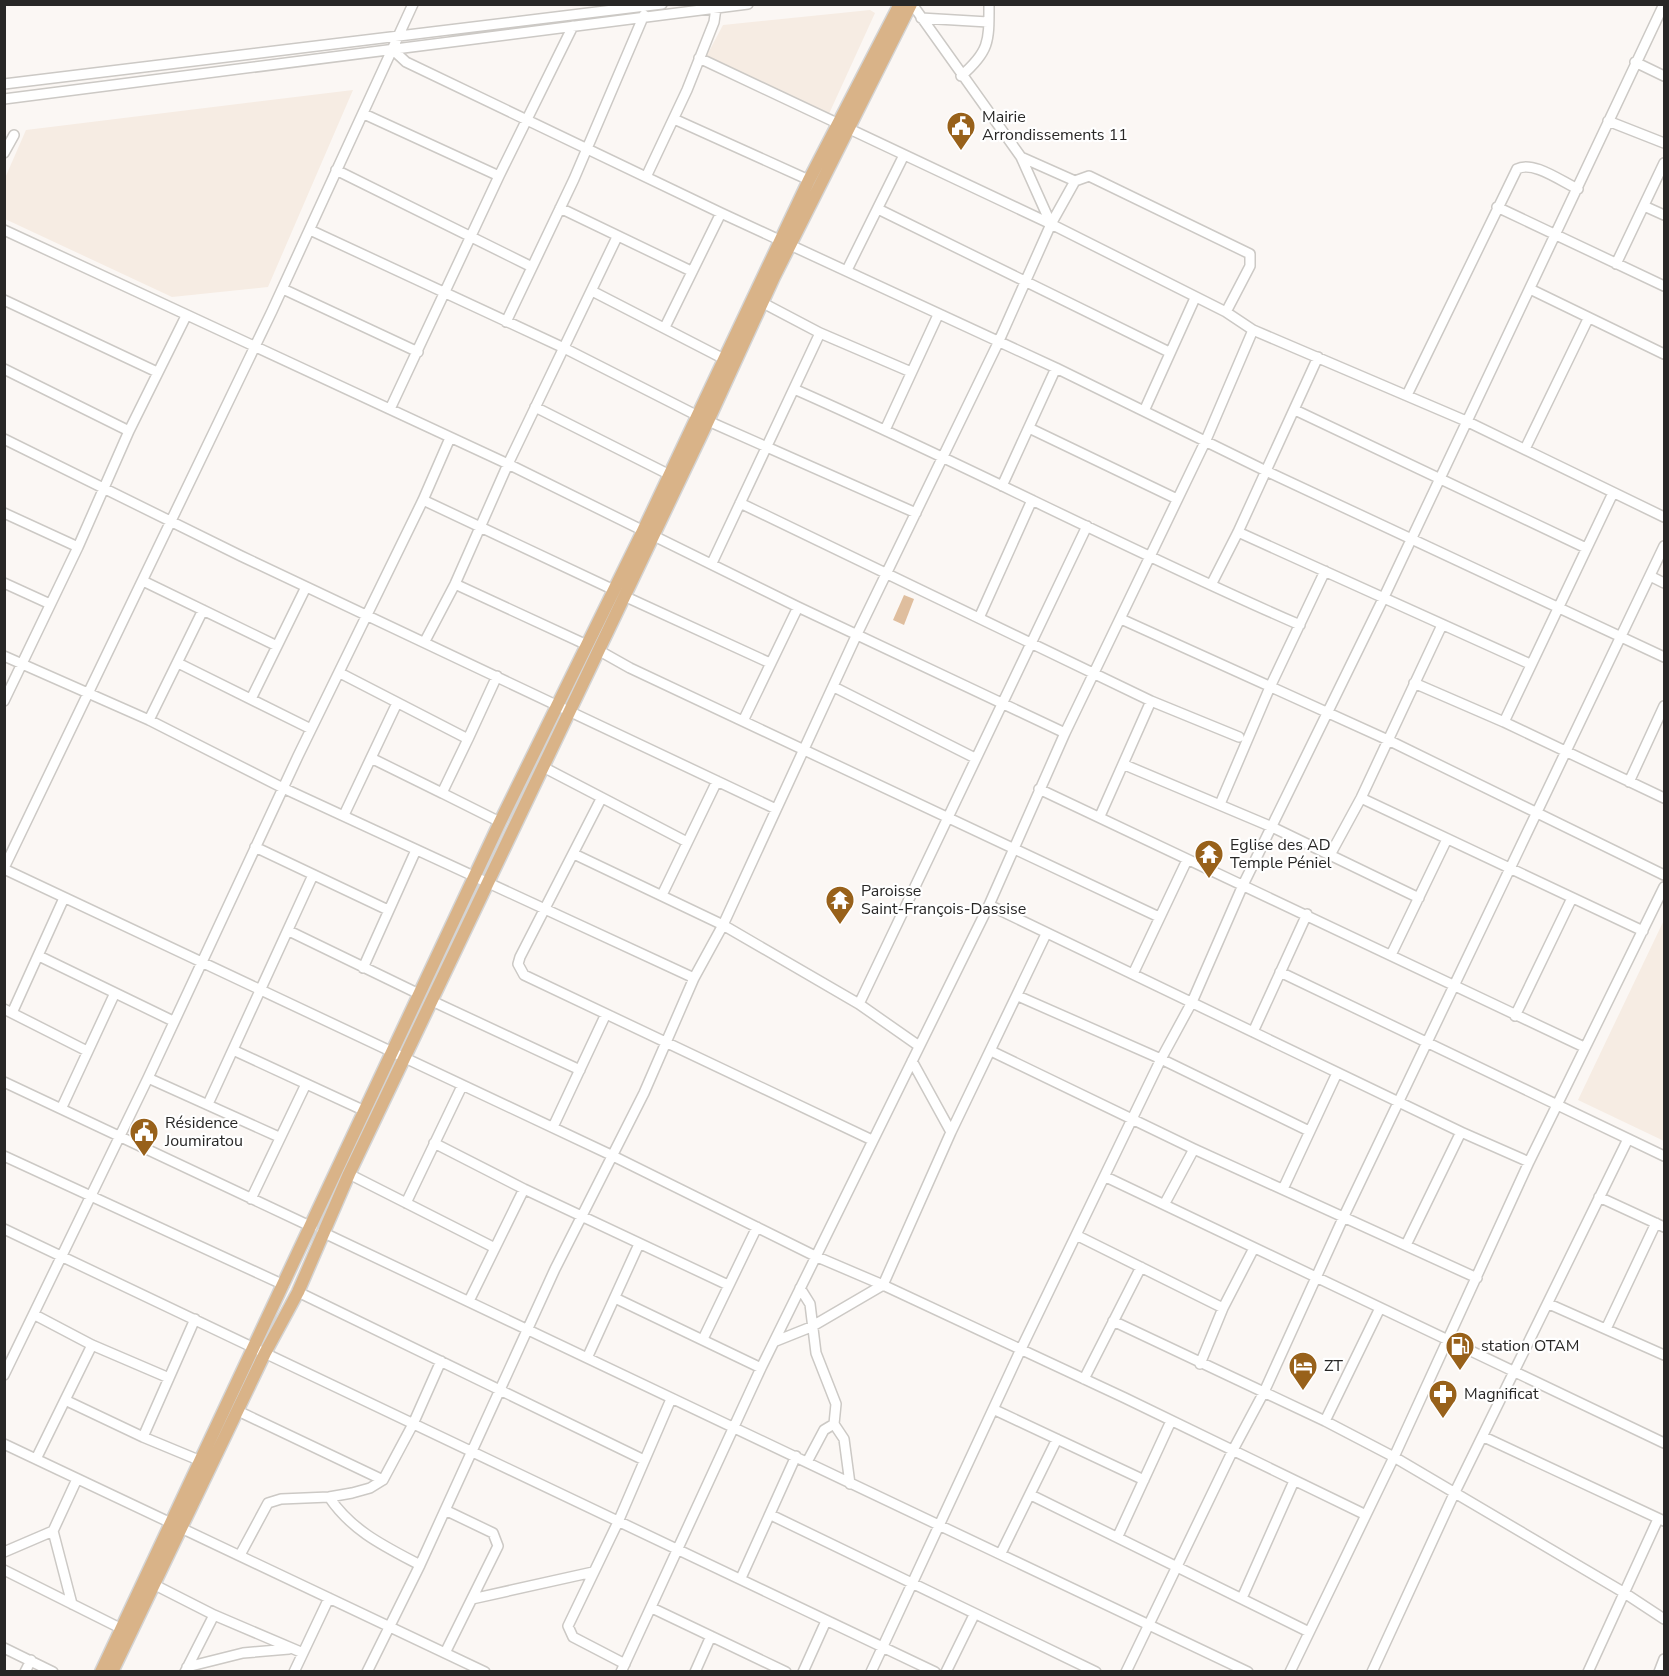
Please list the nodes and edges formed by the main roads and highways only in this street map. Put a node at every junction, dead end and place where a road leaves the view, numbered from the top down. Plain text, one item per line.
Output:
1 (900, 4) edge
2 (911, 4) edge
3 (844, 126) junction
4 (786, 242) junction
5 (648, 533) junction
6 (592, 647) junction
7 (317, 1229) junction
8 (259, 1350) junction
9 (176, 1526) junction
10 (101, 1671) edge
11 (112, 1671) edge

1 - 3 main road
2 - 3 main road
3 - 4 main road
3 - 4 main road
4 - 5 main road
4 - 5 main road
5 - 6 main road
6 - 7 main road
6 - 7 main road
7 - 8 main road
7 - 8 main road
8 - 9 main road
8 - 9 main road
9 - 10 main road
9 - 11 main road

